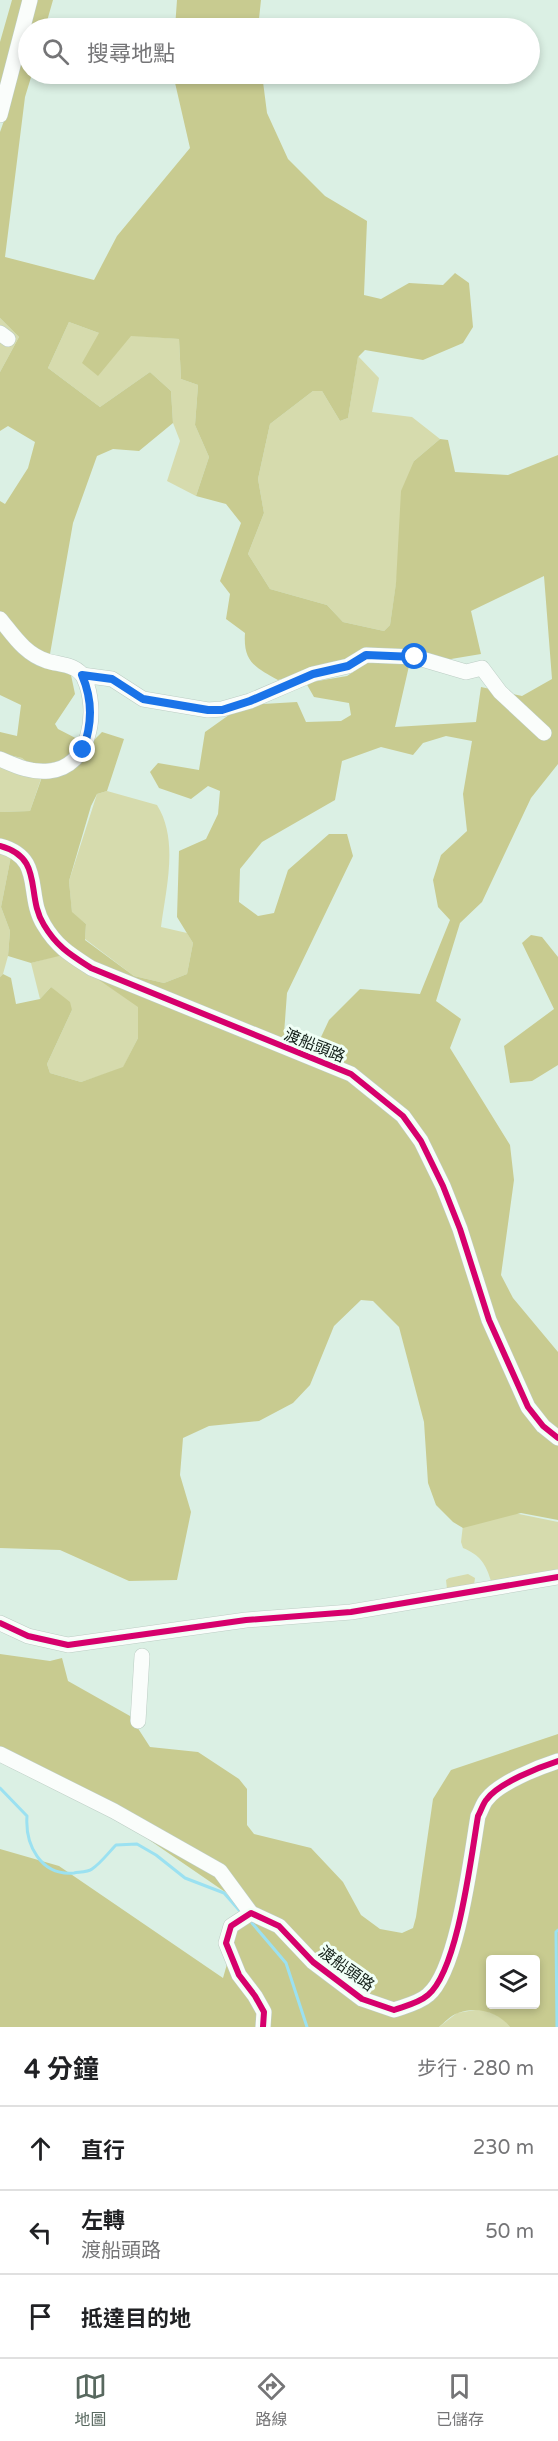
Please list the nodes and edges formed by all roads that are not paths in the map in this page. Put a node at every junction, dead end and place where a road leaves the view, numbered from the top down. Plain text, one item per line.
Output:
1 (30, 0) edge
2 (25, 18) edge
3 (18, 46) edge
4 (0, 115) edge
5 (0, 619) edge
6 (82, 675) junction
7 (544, 733) dead end
8 (0, 759) edge
9 (0, 846) edge
10 (558, 1438) edge
11 (558, 1577) edge
12 (0, 1623) edge
13 (142, 1656) dead end
14 (138, 1721) dead end
15 (0, 1754) edge
16 (558, 1761) edge
17 (251, 1913) junction
18 (263, 2027) edge

1 - 2 street
3 - 4 street
5 - 6 street
6 - 7 street
6 - 8 street
9 - 10 street, 渡船頭路
11 - 12 street
13 - 14 street
15 - 17 street
16 - 17 street, 渡船頭路
17 - 18 street

